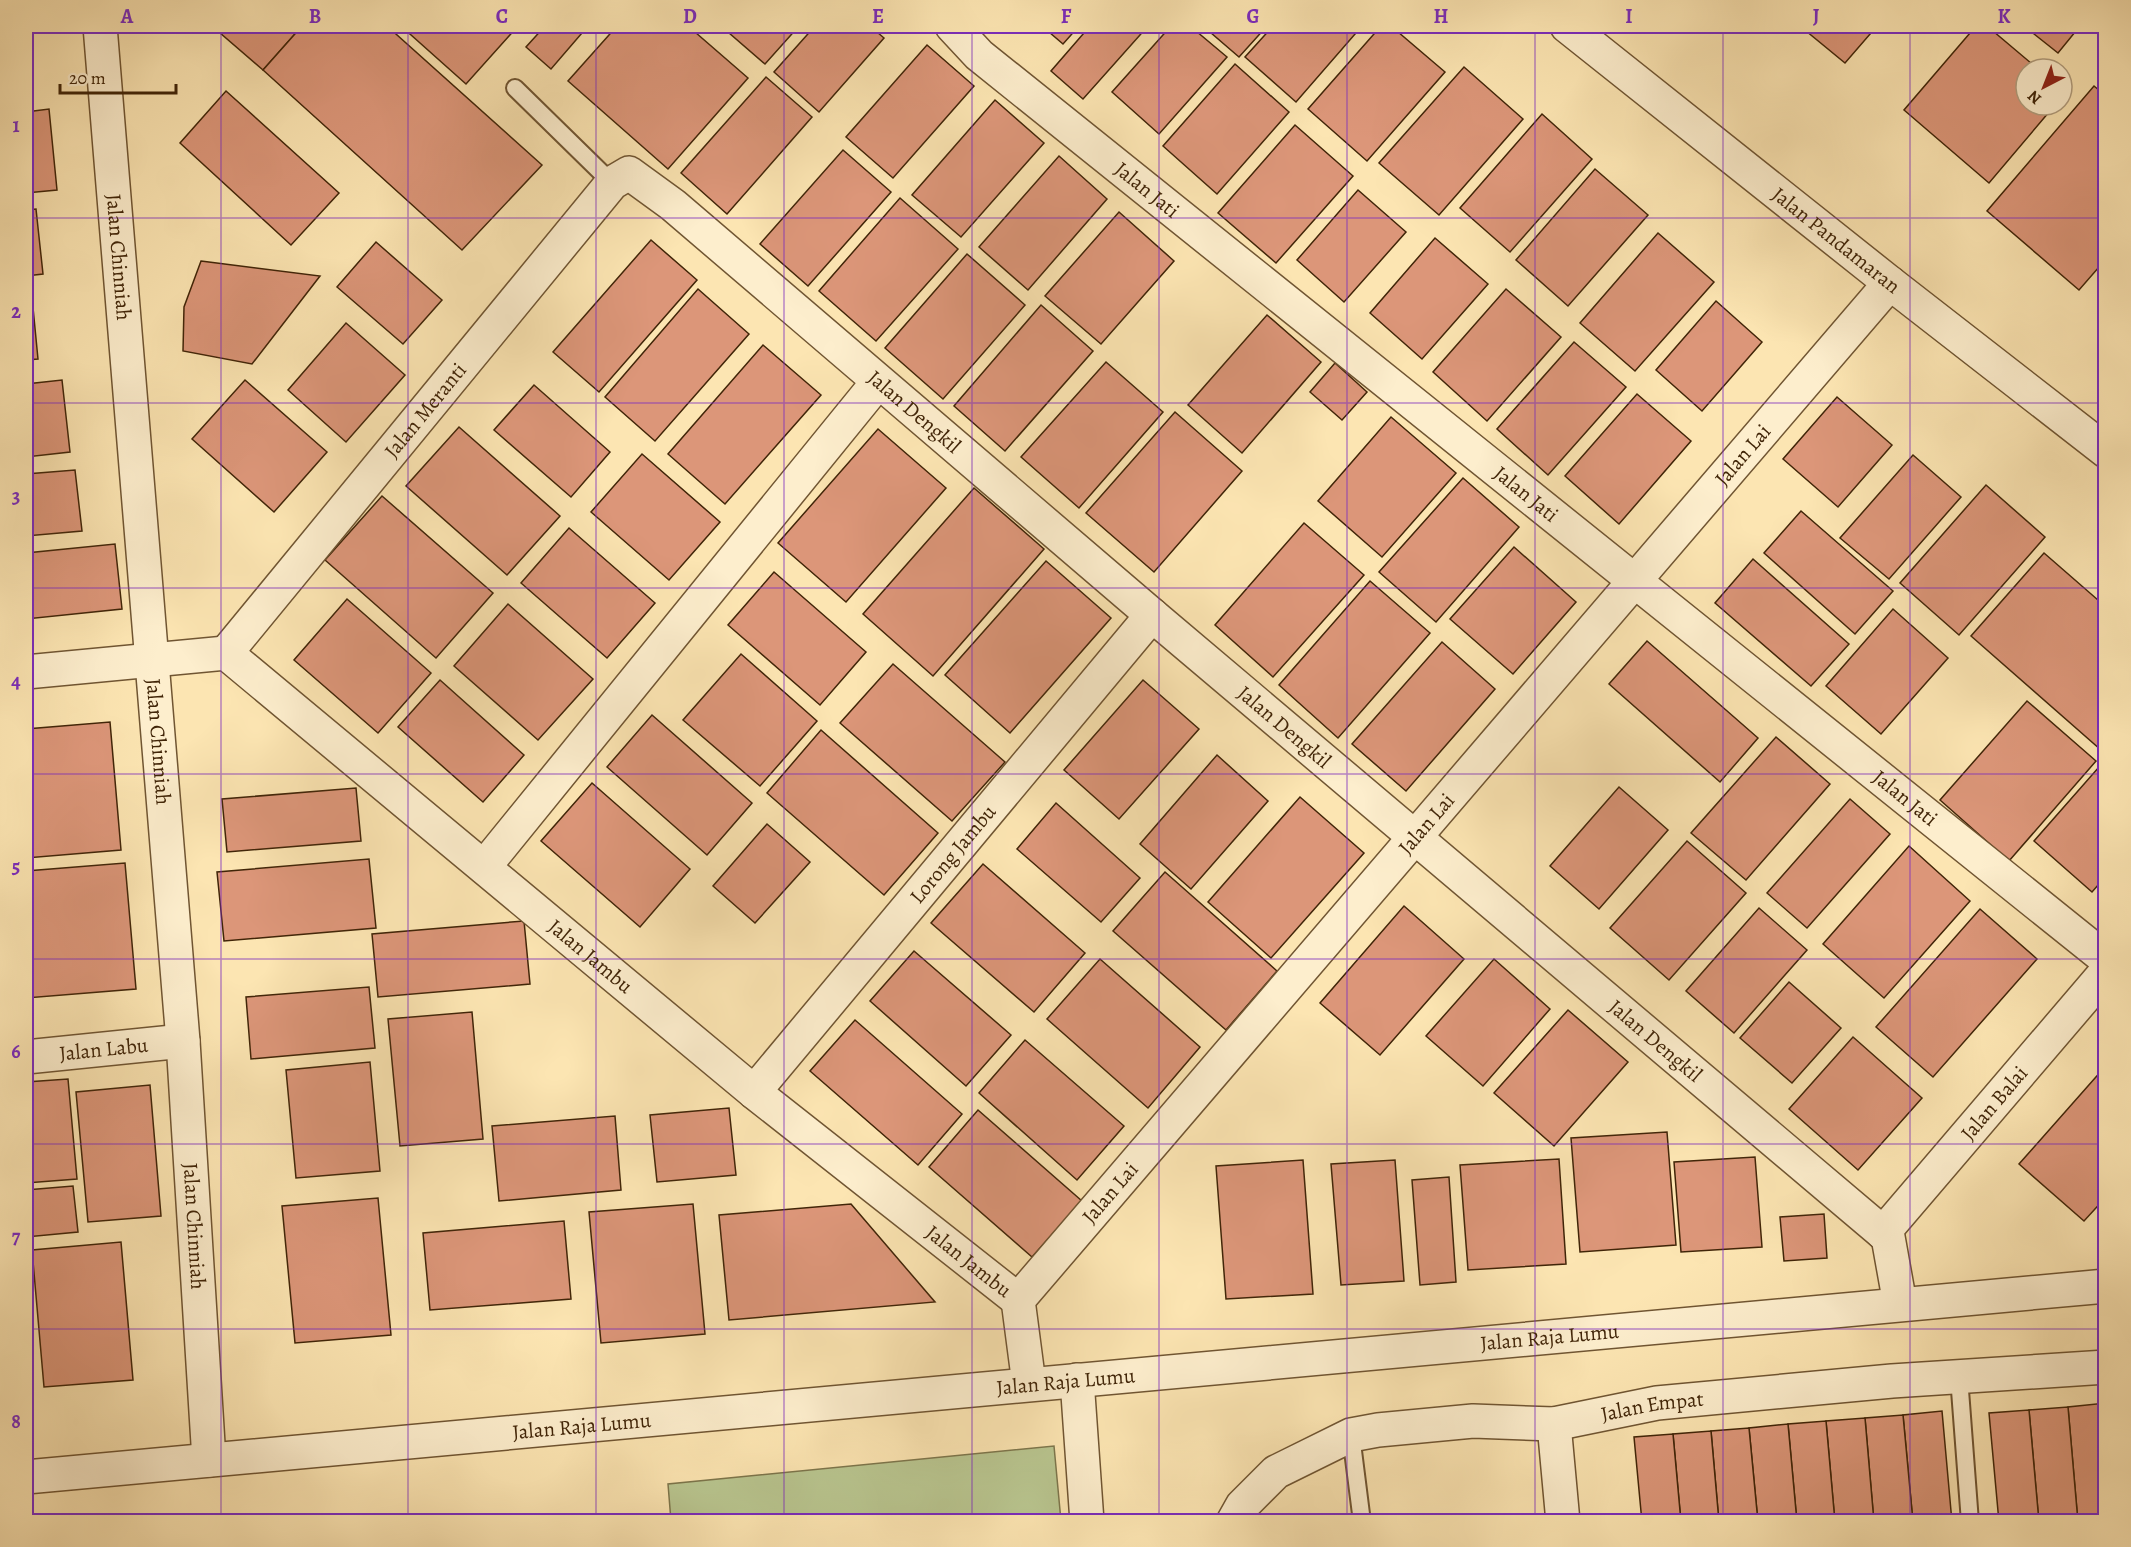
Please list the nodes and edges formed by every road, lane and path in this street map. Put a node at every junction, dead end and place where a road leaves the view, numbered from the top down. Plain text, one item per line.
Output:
1 (100, 26) edge
2 (952, 26) edge
3 (1567, 26) edge
4 (515, 88) dead end
5 (621, 178) junction
6 (1890, 283) junction
7 (878, 382) junction
8 (2106, 451) edge
9 (1634, 580) junction
10 (1152, 615) junction
11 (226, 653) junction
12 (152, 660) junction
13 (26, 672) edge
14 (1415, 837) junction
15 (484, 867) junction
16 (2106, 959) edge
17 (2106, 972) edge
18 (183, 1041) junction
19 (26, 1057) edge
20 (754, 1092) junction
21 (1883, 1233) junction
22 (2106, 1286) edge
23 (1018, 1300) junction
24 (1900, 1304) junction
25 (2106, 1367) edge
26 (1959, 1377) junction
27 (1077, 1380) junction
28 (1029, 1384) junction
29 (1554, 1424) junction
30 (1351, 1435) junction
31 (209, 1460) junction
32 (26, 1477) edge
33 (1087, 1521) edge
34 (1233, 1521) edge
35 (1362, 1521) edge
36 (1563, 1521) edge
37 (1970, 1521) edge

1 - 12 street, Jalan Chinniah
2 - 9 street, Jalan Jati
3 - 6 street, Jalan Pandamaran
4 - 5 lane
5 - 7 street, Jalan Dengkil
5 - 11 street, Jalan Meranti
6 - 8 street, Jalan Pandamaran
6 - 9 street, Jalan Lai
7 - 10 street, Jalan Dengkil
7 - 15 street
9 - 14 street, Jalan Lai
9 - 16 street, Jalan Jati
10 - 14 street, Jalan Dengkil
10 - 20 street, Lorong Jambu
11 - 12 street
11 - 15 street, Jalan Jambu
12 - 13 street
12 - 18 street, Jalan Chinniah
14 - 21 street, Jalan Dengkil
14 - 23 street, Jalan Lai
15 - 20 street, Jalan Jambu
17 - 21 street, Jalan Balai
18 - 19 street, Jalan Labu
18 - 31 street, Jalan Chinniah
20 - 23 street, Jalan Jambu
21 - 24 street
22 - 24 street, Jalan Raja Lumu
23 - 28 street
24 - 27 street, Jalan Raja Lumu
25 - 26 street, Jalan Empat
26 - 29 street, Jalan Empat
26 - 37 lane
27 - 28 street, Jalan Raja Lumu
27 - 33 street
28 - 31 street, Jalan Raja Lumu
29 - 30 street, Jalan Empat
29 - 36 street
30 - 34 street, Jalan Empat
30 - 35 lane
31 - 32 street, Jalan Raja Lumu

